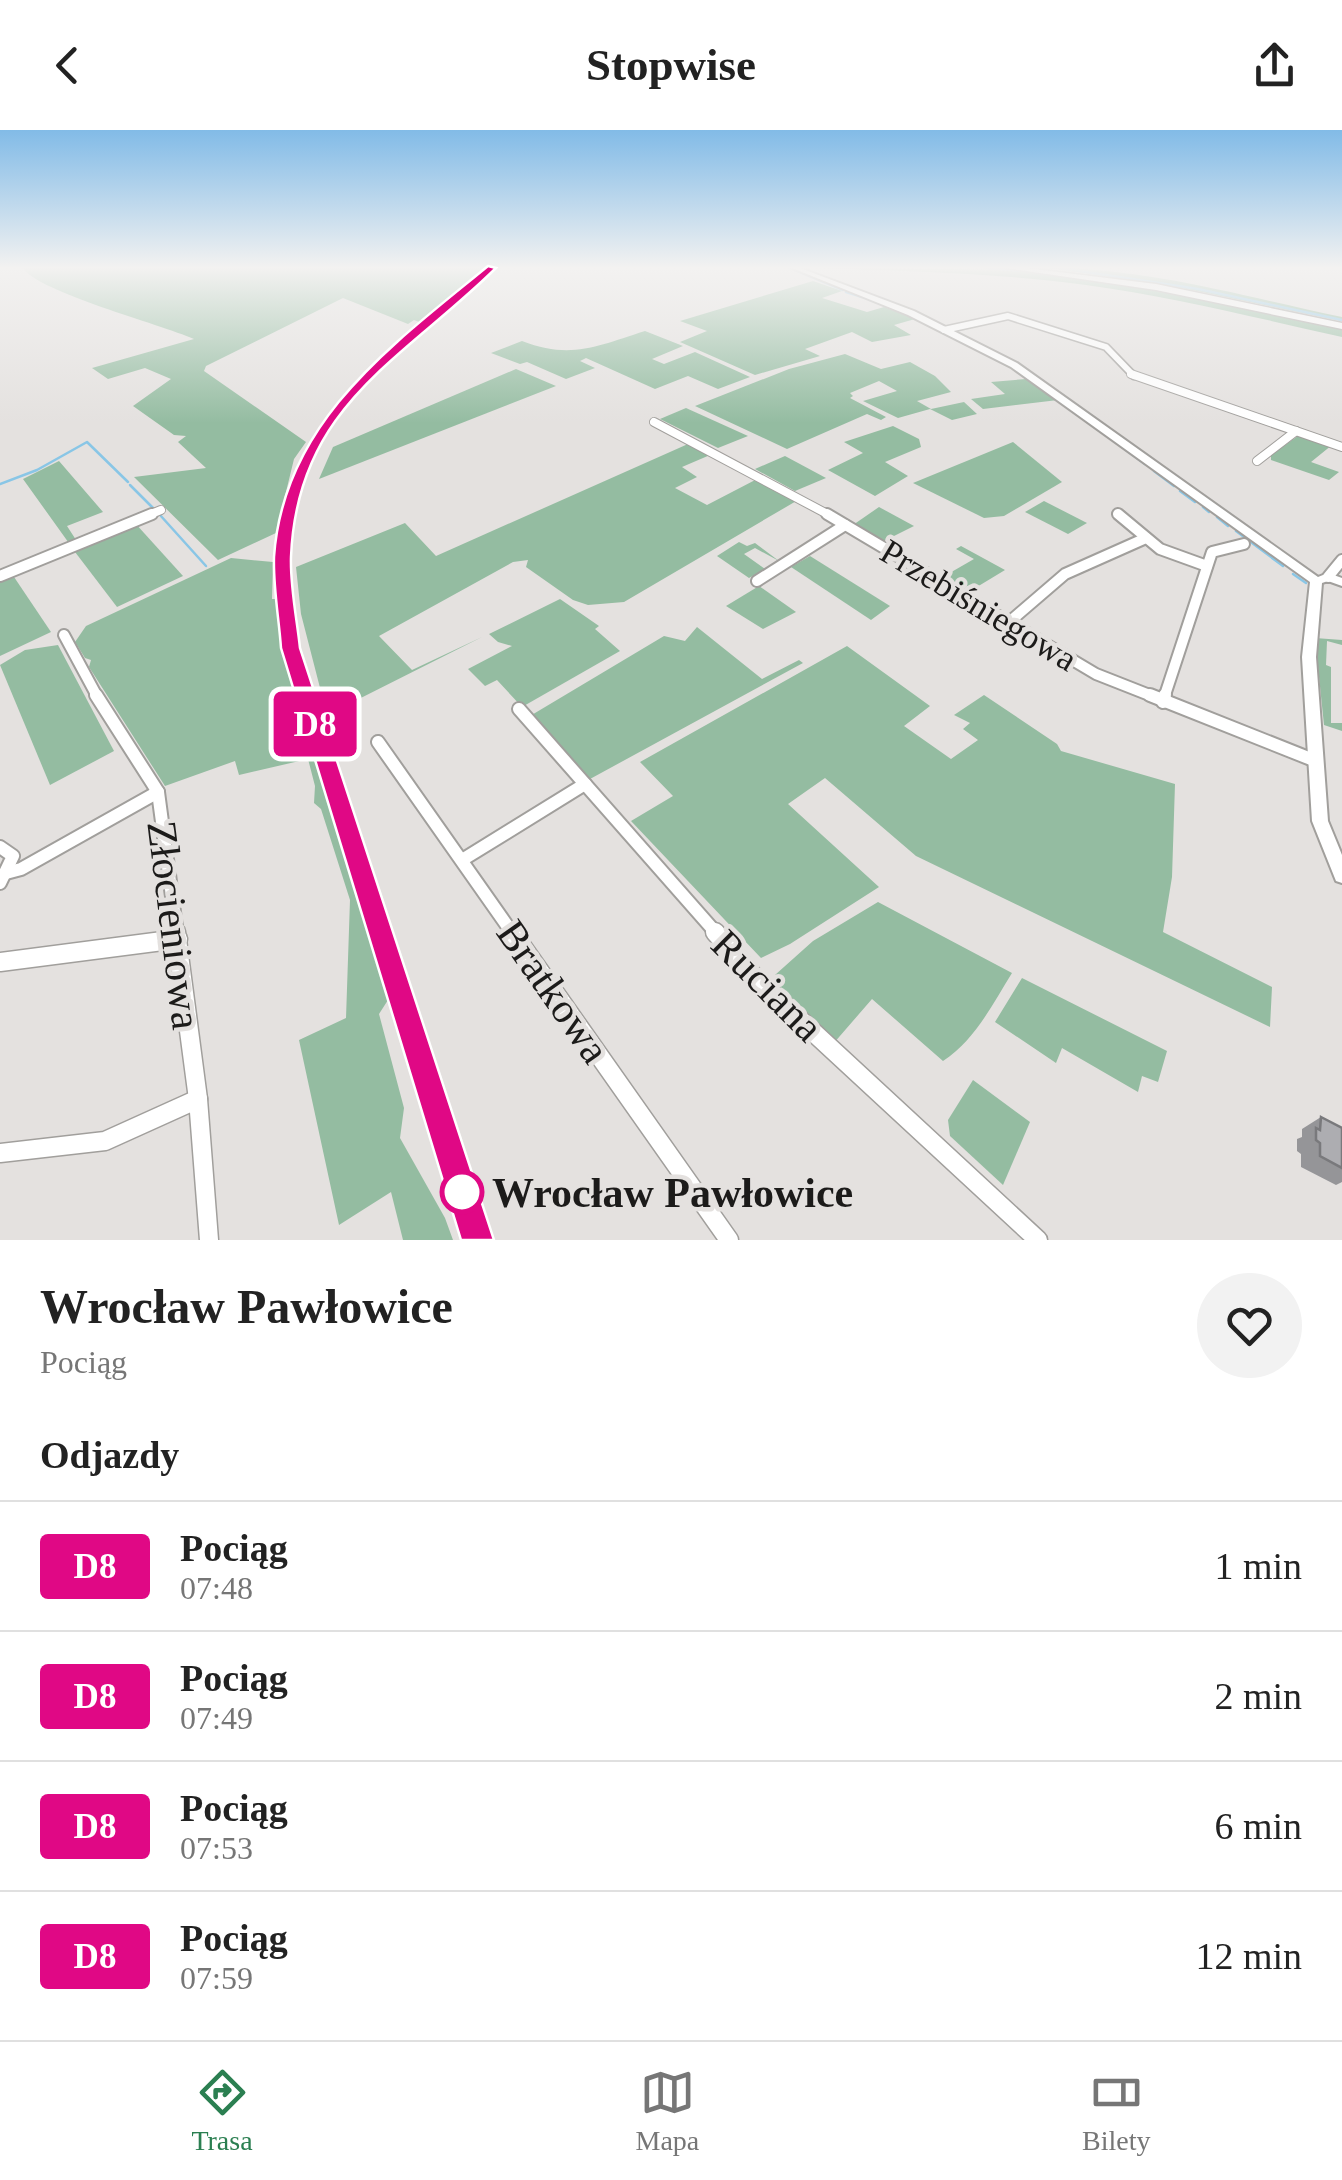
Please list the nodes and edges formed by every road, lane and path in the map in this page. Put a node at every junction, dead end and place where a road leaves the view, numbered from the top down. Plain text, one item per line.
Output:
1 (919, 320) edge
2 (991, 320) edge
3 (1020, 320) edge
4 (944, 330) junction
5 (654, 422) dead end
6 (1296, 432) junction
7 (1342, 447) edge
8 (1257, 461) dead end
9 (161, 510) dead end
10 (1118, 514) dead end
11 (845, 525) junction
12 (1146, 538) junction
13 (1244, 544) dead end
14 (1342, 560) edge
15 (1207, 566) junction
16 (0, 576) edge
17 (1322, 579) junction
18 (757, 581) dead end
19 (1342, 582) edge
20 (1008, 622) junction
21 (64, 635) dead end
22 (1164, 702) junction
23 (519, 709) dead end
24 (378, 742) dead end
25 (1316, 760) junction
26 (586, 784) junction
27 (158, 792) junction
28 (0, 847) edge
29 (462, 860) junction
30 (1342, 876) edge
31 (3, 878) edge
32 (178, 939) junction
33 (0, 962) edge
34 (198, 1099) junction
35 (0, 1153) edge
36 (209, 1240) edge
37 (728, 1240) edge
38 (1038, 1240) edge

1 - 4 street
2 - 4 street
3 - 6 street
4 - 17 street
5 - 11 street, Przebiśniegowa
6 - 7 street
6 - 8 street
9 - 16 street
10 - 12 street
11 - 18 street
11 - 20 street, Przebiśniegowa
12 - 15 street
12 - 20 street
13 - 15 street
14 - 17 street
15 - 22 street
17 - 19 street
17 - 25 street
20 - 22 street, Przebiśniegowa
21 - 27 street, Złocieniowa
22 - 25 street, Przebiśniegowa
23 - 26 street, Ruciana
24 - 29 street, Bratkowa
25 - 30 street
26 - 29 street
26 - 38 street, Ruciana
27 - 31 street
27 - 32 street, Złocieniowa
28 - 31 street
29 - 37 street, Bratkowa
32 - 33 street
32 - 34 street, Złocieniowa
34 - 35 street
34 - 36 street, Złocieniowa

